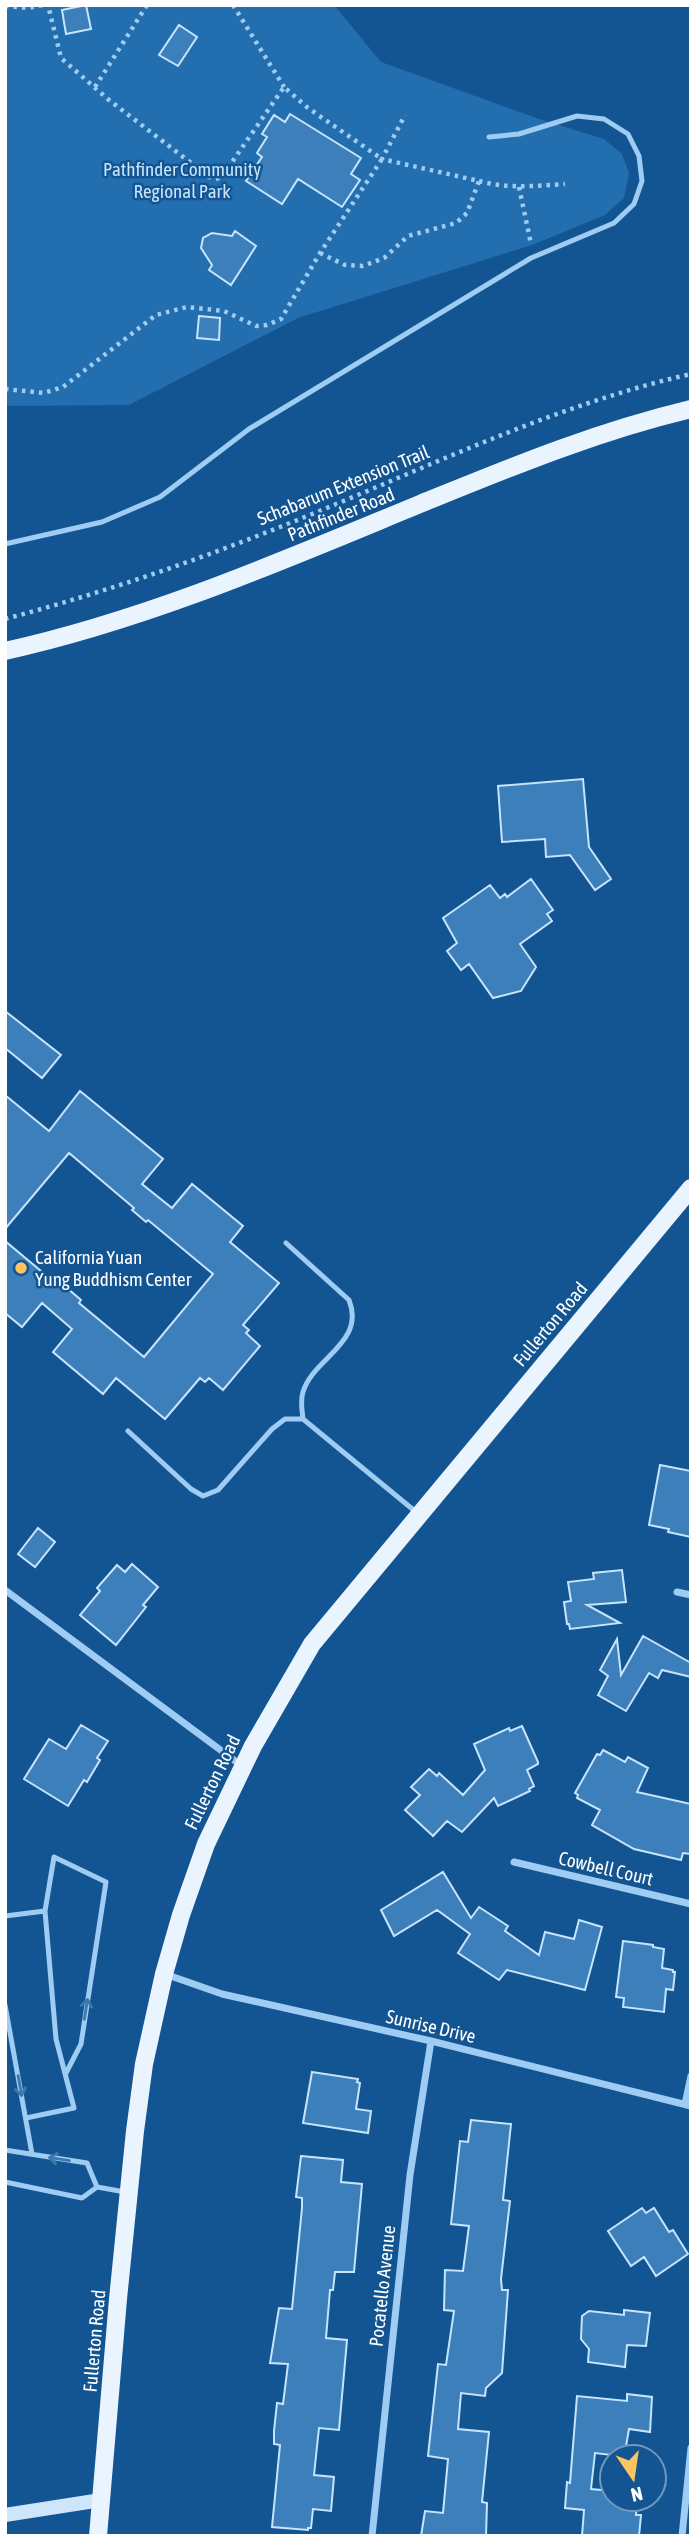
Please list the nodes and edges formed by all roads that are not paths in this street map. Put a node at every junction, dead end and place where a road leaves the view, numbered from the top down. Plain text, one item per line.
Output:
1 (489, 137) dead end
2 (691, 410) edge
3 (5, 544) edge
4 (5, 650) edge
5 (691, 1188) edge
6 (286, 1243) dead end
7 (303, 1419) junction
8 (128, 1431) dead end
9 (419, 1514) junction
10 (5, 1590) edge
11 (677, 1592) dead end
12 (691, 1595) edge
13 (243, 1766) junction
14 (514, 1862) dead end
15 (691, 1904) edge
16 (45, 1911) junction
17 (5, 1916) edge
18 (164, 1974) junction
19 (5, 2005) edge
20 (431, 2041) junction
21 (66, 2073) junction
22 (691, 2076) edge
23 (688, 2105) edge
24 (26, 2118) junction
25 (5, 2150) edge
26 (32, 2154) junction
27 (5, 2182) edge
28 (97, 2187) junction
29 (128, 2193) junction
30 (691, 2448) edge
31 (101, 2500) junction
32 (5, 2515) edge
33 (98, 2536) edge
34 (372, 2536) edge
35 (682, 2536) edge

1 - 3 lane
2 - 4 main road, Pathfinder Road
5 - 9 main road, Fullerton Road
6 - 7 lane
7 - 8 lane
7 - 9 lane
9 - 13 main road, Fullerton Road
10 - 13 street
11 - 12 street
13 - 18 main road, Fullerton Road
14 - 15 street, Cowbell Court
16 - 17 lane
16 - 21 lane
21 -> 16 lane
18 - 20 street, Sunrise Drive
18 - 29 main road, Fullerton Road
19 -> 24 lane
20 - 23 street, Sunrise Drive
20 - 34 street, Pocatello Avenue
21 - 24 lane
22 - 23 street
24 - 26 lane
25 - 26 lane
28 -> 26 lane
27 - 28 lane
28 - 29 lane
29 - 31 main road, Fullerton Road
30 - 35 street
31 - 32 street
31 - 33 main road, Fullerton Road

